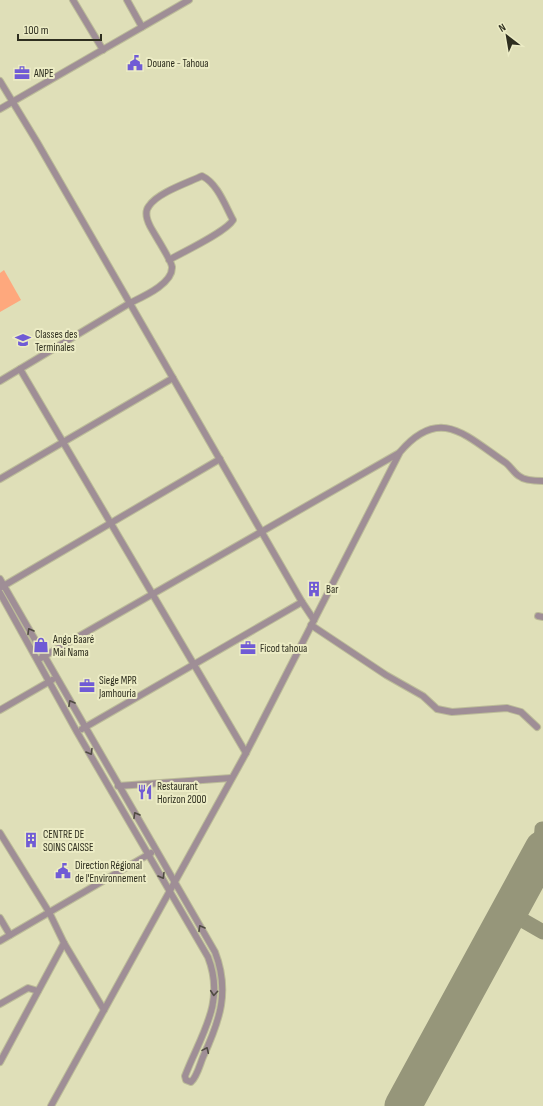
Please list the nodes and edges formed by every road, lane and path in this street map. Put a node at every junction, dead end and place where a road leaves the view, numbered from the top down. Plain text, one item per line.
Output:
1 (73, 0) edge
2 (127, 0) edge
3 (186, 1) edge
4 (142, 27) junction
5 (103, 50) junction
6 (0, 81) edge
7 (12, 102) junction
8 (0, 109) edge
9 (169, 260) junction
10 (130, 304) junction
11 (20, 370) junction
12 (173, 378) junction
13 (0, 381) edge
14 (64, 442) junction
15 (400, 452) junction
16 (220, 459) junction
17 (0, 479) edge
18 (543, 481) edge
19 (111, 523) junction
20 (262, 531) junction
21 (0, 579) edge
22 (2, 587) edge
23 (0, 593) edge
24 (153, 594) junction
25 (302, 602) junction
26 (313, 622) junction
27 (45, 656) junction
28 (38, 660) junction
29 (194, 664) junction
30 (57, 677) junction
31 (50, 681) junction
32 (0, 710) edge
33 (84, 727) junction
34 (537, 727) dead end
35 (78, 732) junction
36 (246, 754) junction
37 (231, 778) junction
38 (110, 786) junction
39 (120, 786) junction
40 (0, 833) edge
41 (156, 851) junction
42 (149, 855) junction
43 (175, 882) junction
44 (170, 891) junction
45 (49, 912) junction
46 (0, 918) edge
47 (10, 935) junction
48 (0, 941) edge
49 (64, 943) junction
50 (38, 991) junction
51 (0, 1004) edge
52 (104, 1010) junction
53 (0, 1062) edge
54 (51, 1106) edge

1 - 5 street
2 - 4 street
3 - 4 street
4 - 5 street
5 - 7 street
6 - 7 street
7 - 8 street
7 - 10 street
9 - 9 street
9 - 10 street
10 - 11 street
10 - 12 street
11 - 13 street
11 - 14 street
12 - 14 street
12 - 16 street
14 - 17 street
14 - 19 street
15 - 18 street
15 - 20 street
15 - 26 street
16 - 19 street
16 - 20 street
19 - 22 street
19 - 24 street
20 - 24 street
20 - 25 street
21 - 22 street
27 -> 22 street
23 - 28 street
24 - 27 street
24 - 29 street
25 - 26 street
25 - 29 street
26 - 34 street
26 - 36 street
27 - 28 street
27 - 30 street
28 - 31 street
29 - 33 street
29 - 36 street
30 - 31 street
33 -> 30 street
31 - 32 street
31 - 35 street
33 - 35 street
33 - 39 street
35 -> 38 street
36 - 37 street
37 - 39 street
37 - 43 street
38 - 39 street
38 - 42 street
41 -> 39 street
40 - 45 street
41 - 42 street
41 - 43 street
42 -> 44 street
42 - 45 street
43 - 44 street
44 -> 43 street
44 - 52 street
45 - 47 street
45 - 49 street
46 - 47 street
47 - 48 street
49 - 50 street
49 - 52 street
50 - 51 street
50 - 53 street
52 - 54 street

